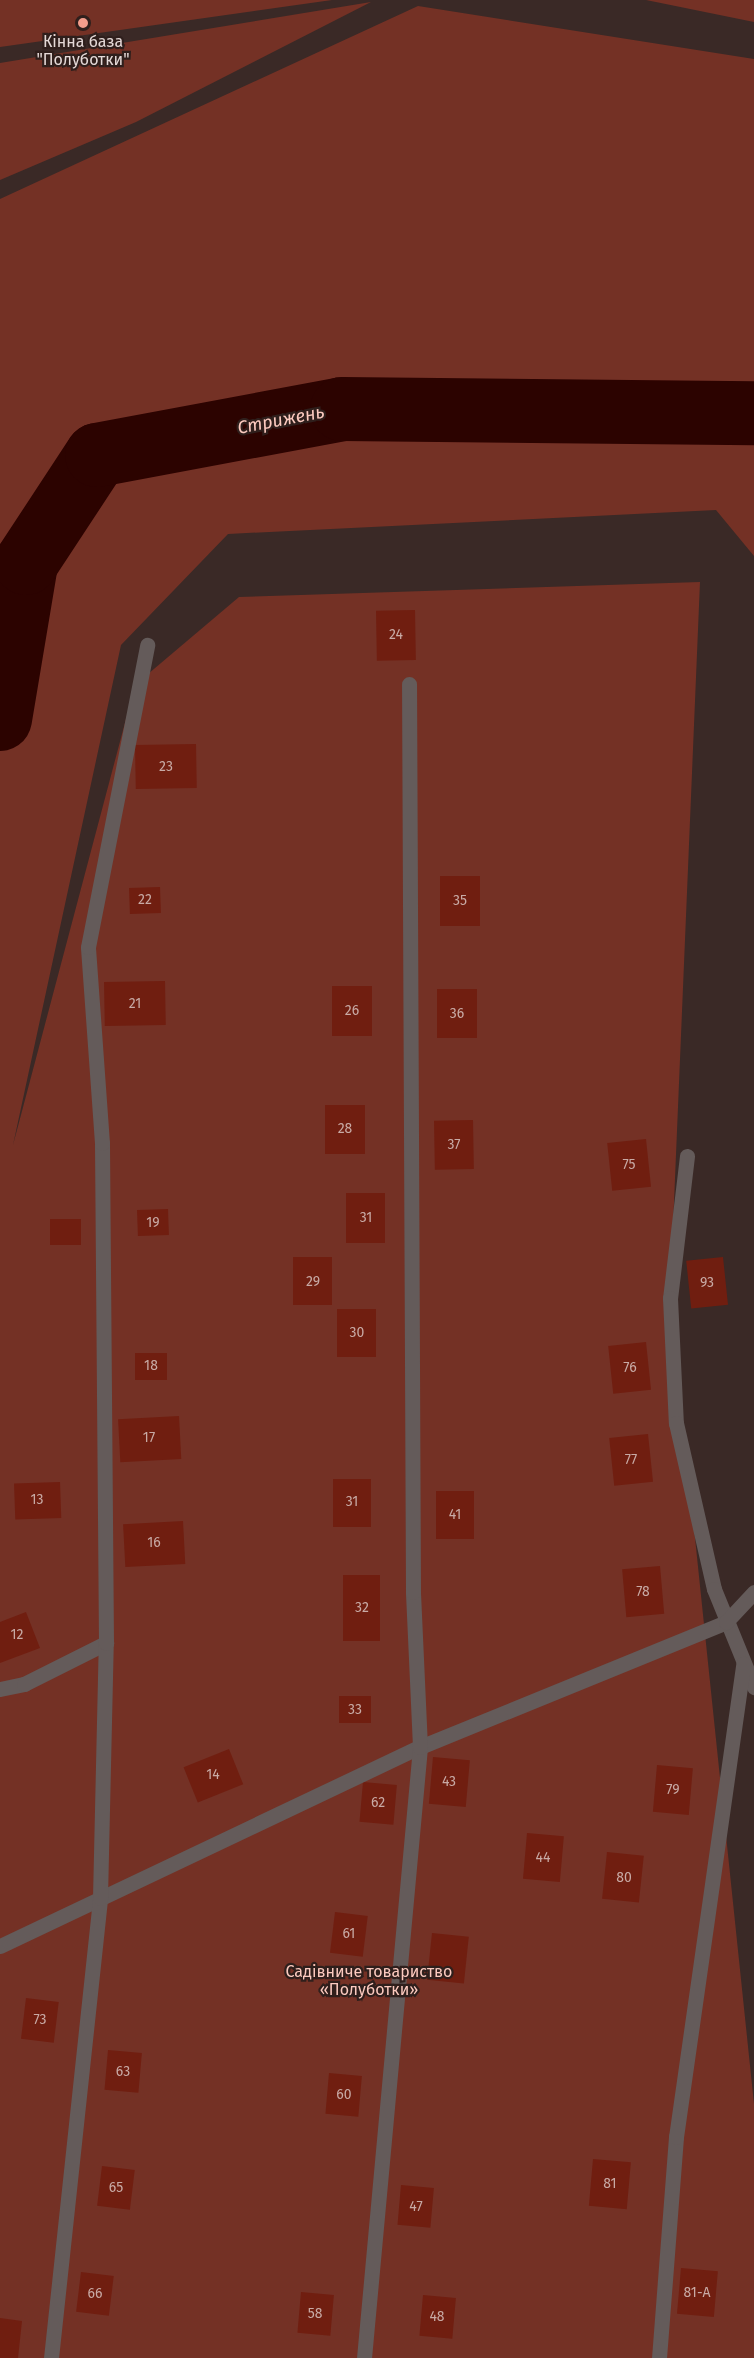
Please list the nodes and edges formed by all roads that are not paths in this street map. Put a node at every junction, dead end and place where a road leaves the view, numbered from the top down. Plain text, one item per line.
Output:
1 (147, 645) dead end
2 (410, 684) dead end
3 (687, 1156) dead end
4 (754, 1592) edge
5 (726, 1622) junction
6 (106, 1643) junction
7 (743, 1664) junction
8 (754, 1687) edge
9 (0, 1689) edge
10 (420, 1747) junction
11 (100, 1898) junction
12 (0, 1946) edge
13 (51, 2358) edge
14 (364, 2358) edge
15 (659, 2358) edge

1 - 6 street
2 - 10 street
3 - 5 street
4 - 5 street
5 - 7 street
5 - 10 street
6 - 9 street
6 - 11 street
7 - 8 street
7 - 15 street
10 - 11 street
10 - 14 street
11 - 12 street
11 - 13 street

